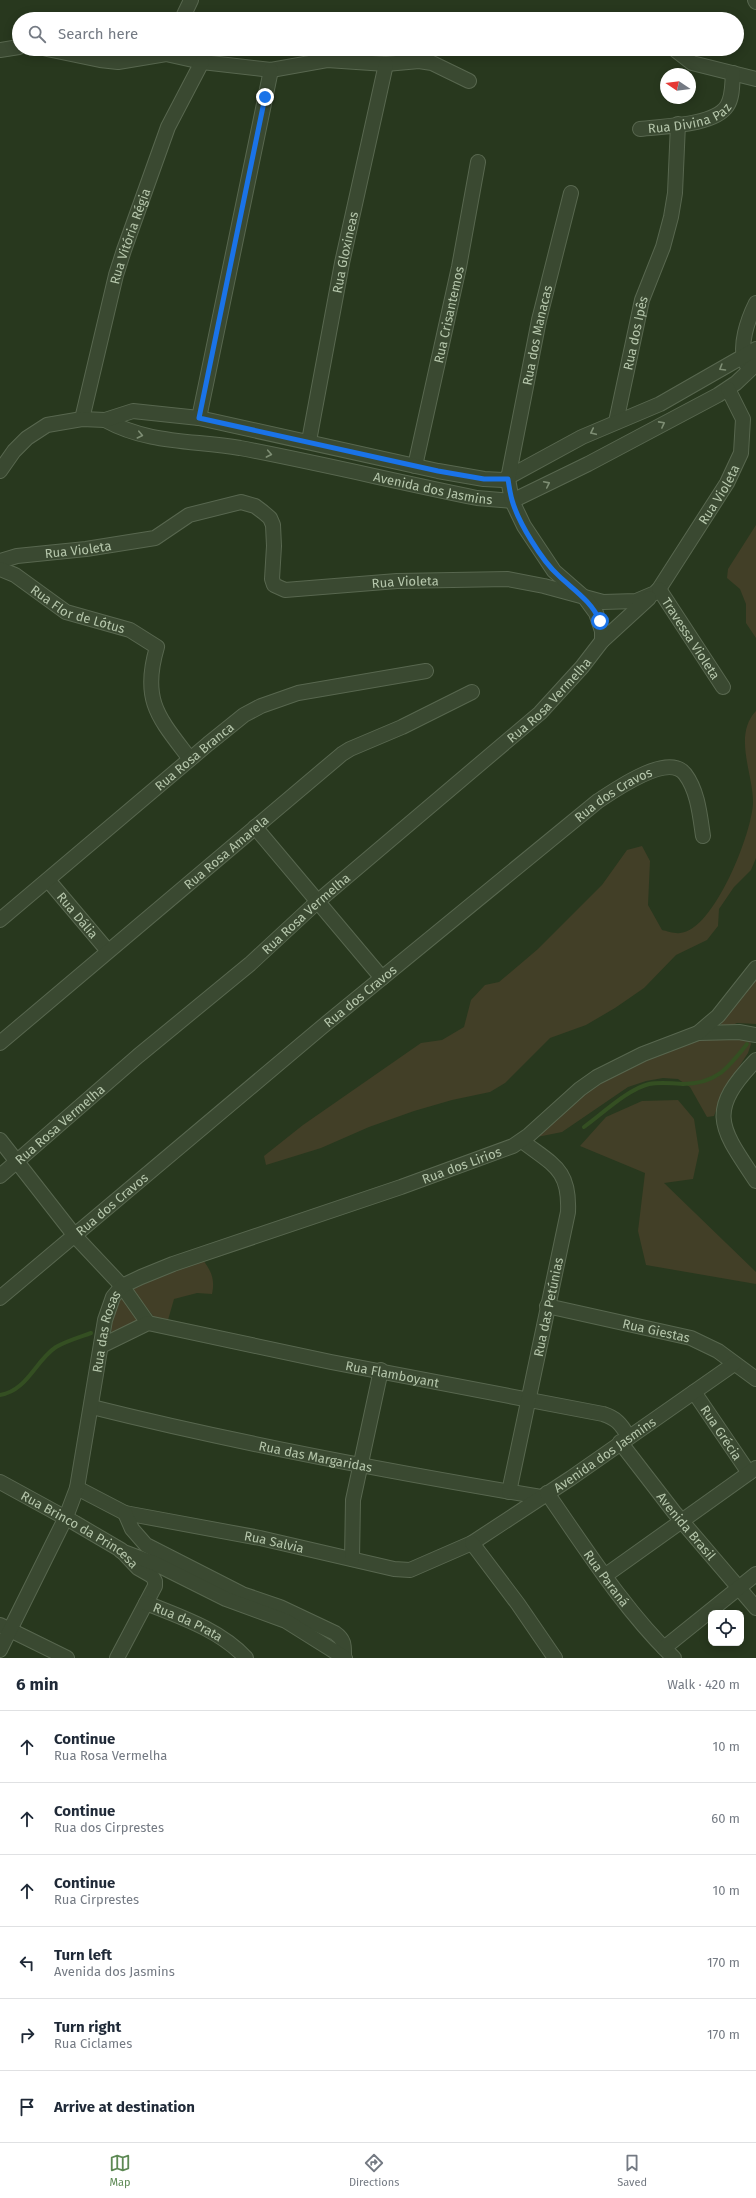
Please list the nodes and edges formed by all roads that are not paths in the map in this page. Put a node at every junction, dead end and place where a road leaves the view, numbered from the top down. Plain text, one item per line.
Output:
1 (191, 0) edge
2 (185, 12) edge
3 (12, 48) edge
4 (0, 50) edge
5 (81, 56) edge
6 (145, 56) edge
7 (183, 56) edge
8 (683, 56) edge
9 (202, 62) junction
10 (386, 64) junction
11 (271, 70) junction
12 (733, 73) junction
13 (756, 79) edge
14 (469, 81) dead end
15 (678, 124) junction
16 (640, 129) dead end
17 (478, 162) dead end
18 (571, 193) dead end
19 (756, 303) edge
20 (756, 349) edge
21 (743, 357) junction
22 (753, 368) edge
23 (728, 389) junction
24 (199, 418) junction
25 (82, 419) junction
26 (105, 420) junction
27 (616, 422) junction
28 (309, 441) junction
29 (415, 466) junction
30 (0, 471) edge
31 (508, 479) junction
32 (512, 500) junction
33 (0, 561) edge
34 (0, 569) edge
35 (657, 591) junction
36 (585, 598) junction
37 (602, 641) junction
38 (426, 671) dead end
39 (723, 687) dead end
40 (472, 692) dead end
41 (190, 759) junction
42 (255, 827) junction
43 (703, 836) dead end
44 (48, 880) junction
45 (317, 902) junction
46 (0, 920) edge
47 (108, 951) junction
48 (756, 968) edge
49 (382, 978) junction
50 (698, 1033) junction
51 (756, 1035) edge
52 (0, 1043) edge
53 (756, 1060) edge
54 (0, 1140) edge
55 (522, 1141) junction
56 (18, 1162) junction
57 (0, 1176) edge
58 (756, 1181) edge
59 (76, 1236) junction
60 (122, 1286) junction
61 (0, 1298) edge
62 (547, 1306) junction
63 (148, 1323) junction
64 (101, 1346) junction
65 (734, 1364) junction
66 (381, 1370) junction
67 (756, 1378) edge
68 (694, 1392) junction
69 (529, 1399) junction
70 (92, 1407) junction
71 (624, 1439) junction
72 (361, 1465) junction
73 (752, 1470) edge
74 (0, 1482) edge
75 (77, 1488) junction
76 (509, 1492) junction
77 (544, 1495) junction
78 (125, 1513) junction
79 (66, 1517) junction
80 (681, 1521) junction
81 (472, 1543) junction
82 (121, 1550) junction
83 (352, 1559) junction
84 (756, 1574) edge
85 (606, 1576) junction
86 (739, 1587) junction
87 (146, 1603) junction
88 (756, 1608) edge
89 (5, 1628) edge
90 (0, 1650) edge
91 (669, 1653) edge
92 (67, 1658) edge
93 (117, 1658) edge
94 (246, 1658) edge
95 (345, 1658) edge
96 (555, 1658) edge

1 - 2 street
3 - 4 street
5 - 6 street
7 - 9 street
8 - 12 street
9 - 11 street
9 - 25 street, Rua Vitória Régia
10 - 11 street
10 - 14 street
10 - 28 street, Rua Gloxineas
11 - 24 street
12 - 13 street
12 - 15 street, Rua Divina Paz
15 - 16 street, Rua Divina Paz
15 - 27 street, Rua dos Ipês
17 - 29 street, Rua Crisantemos
18 - 31 street, Rua dos Manacas
19 - 21 street
20 - 21 street, Avenida dos Jasmins
21 - 22 street
21 -> 27 street, Avenida dos Jasmins
22 - 23 street, Avenida dos Jasmins
32 -> 23 street, Avenida dos Jasmins
23 - 35 street, Rua Violeta
24 - 26 street, Avenida dos Jasmins
24 - 28 street, Avenida dos Jasmins
25 - 26 street, Avenida dos Jasmins
25 - 30 street, Avenida dos Jasmins
26 -> 32 street, Avenida dos Jasmins
27 -> 31 street, Avenida dos Jasmins
28 - 29 street, Avenida dos Jasmins
29 - 31 street, Avenida dos Jasmins
31 - 32 street
32 - 36 street
33 - 36 street, Rua Violeta
34 - 41 street, Rua Flor de Lótus
35 - 36 street, Rua Violeta
35 - 37 street, Rua Rosa Vermelha
35 - 39 street, Travessa Violeta
36 - 37 street
37 - 45 street, Rua Rosa Vermelha
38 - 41 street, Rua Rosa Branca
40 - 42 street, Rua Rosa Amarela
41 - 44 street, Rua Rosa Branca
42 - 45 street
42 - 47 street, Rua Rosa Amarela
43 - 49 street, Rua dos Cravos
44 - 46 street, Rua Rosa Branca
44 - 47 street, Rua Dália
45 - 49 street
45 - 56 street, Rua Rosa Vermelha
47 - 52 street, Rua Rosa Amarela
48 - 50 street, Rua dos Lirios
49 - 59 street, Rua dos Cravos
50 - 51 street
50 - 55 street, Rua dos Lirios
53 - 58 street
54 - 56 street, Rua das Rosas
55 - 60 street, Rua dos Lirios
55 - 62 street, Rua das Petúnias
56 - 57 street, Rua Rosa Vermelha
56 - 59 street, Rua das Rosas
59 - 60 street, Rua das Rosas
59 - 61 street, Rua dos Cravos
60 - 63 street
60 - 64 street, Rua das Rosas
62 - 65 street, Rua Giestas
62 - 69 street, Rua das Petúnias
63 - 64 street
63 - 66 street, Rua Flamboyant
64 - 70 street, Rua das Rosas
65 - 67 street, Rua Giestas
65 - 68 street, Avenida dos Jasmins
66 - 69 street, Rua Flamboyant
66 - 72 street
68 - 71 street, Avenida dos Jasmins
68 - 73 street, Rua Grécia
69 - 71 street, Rua Flamboyant
69 - 76 street, Rua das Petúnias
70 - 72 street, Rua das Margaridas
70 - 75 street, Rua das Rosas
71 - 77 street, Avenida dos Jasmins
71 - 80 street, Avenida Brasil
72 - 76 street, Rua das Margaridas
72 - 83 street
73 - 80 street
74 - 79 street, Rua Brinco da Princesa
75 - 78 street, Rua Salvia
75 - 79 street, Rua das Rosas
76 - 77 street, Rua das Margaridas
77 - 81 street, Avenida dos Jasmins
77 - 85 street, Rua Paraná
78 - 83 street, Rua Salvia
78 - 95 street
79 - 82 street, Rua Brinco da Princesa
79 - 89 street, Rua das Rosas
80 - 85 street
80 - 86 street, Avenida Brasil
81 - 83 street, Rua Salvia
81 - 96 street
82 - 87 street, Rua Brinco da Princesa
82 - 95 street
84 - 86 street
85 - 91 street, Rua Paraná
86 - 88 street, Avenida Brasil
86 - 91 street
87 - 93 street
87 - 94 street, Rua da Prata
89 - 90 street, Rua das Rosas
89 - 92 street

